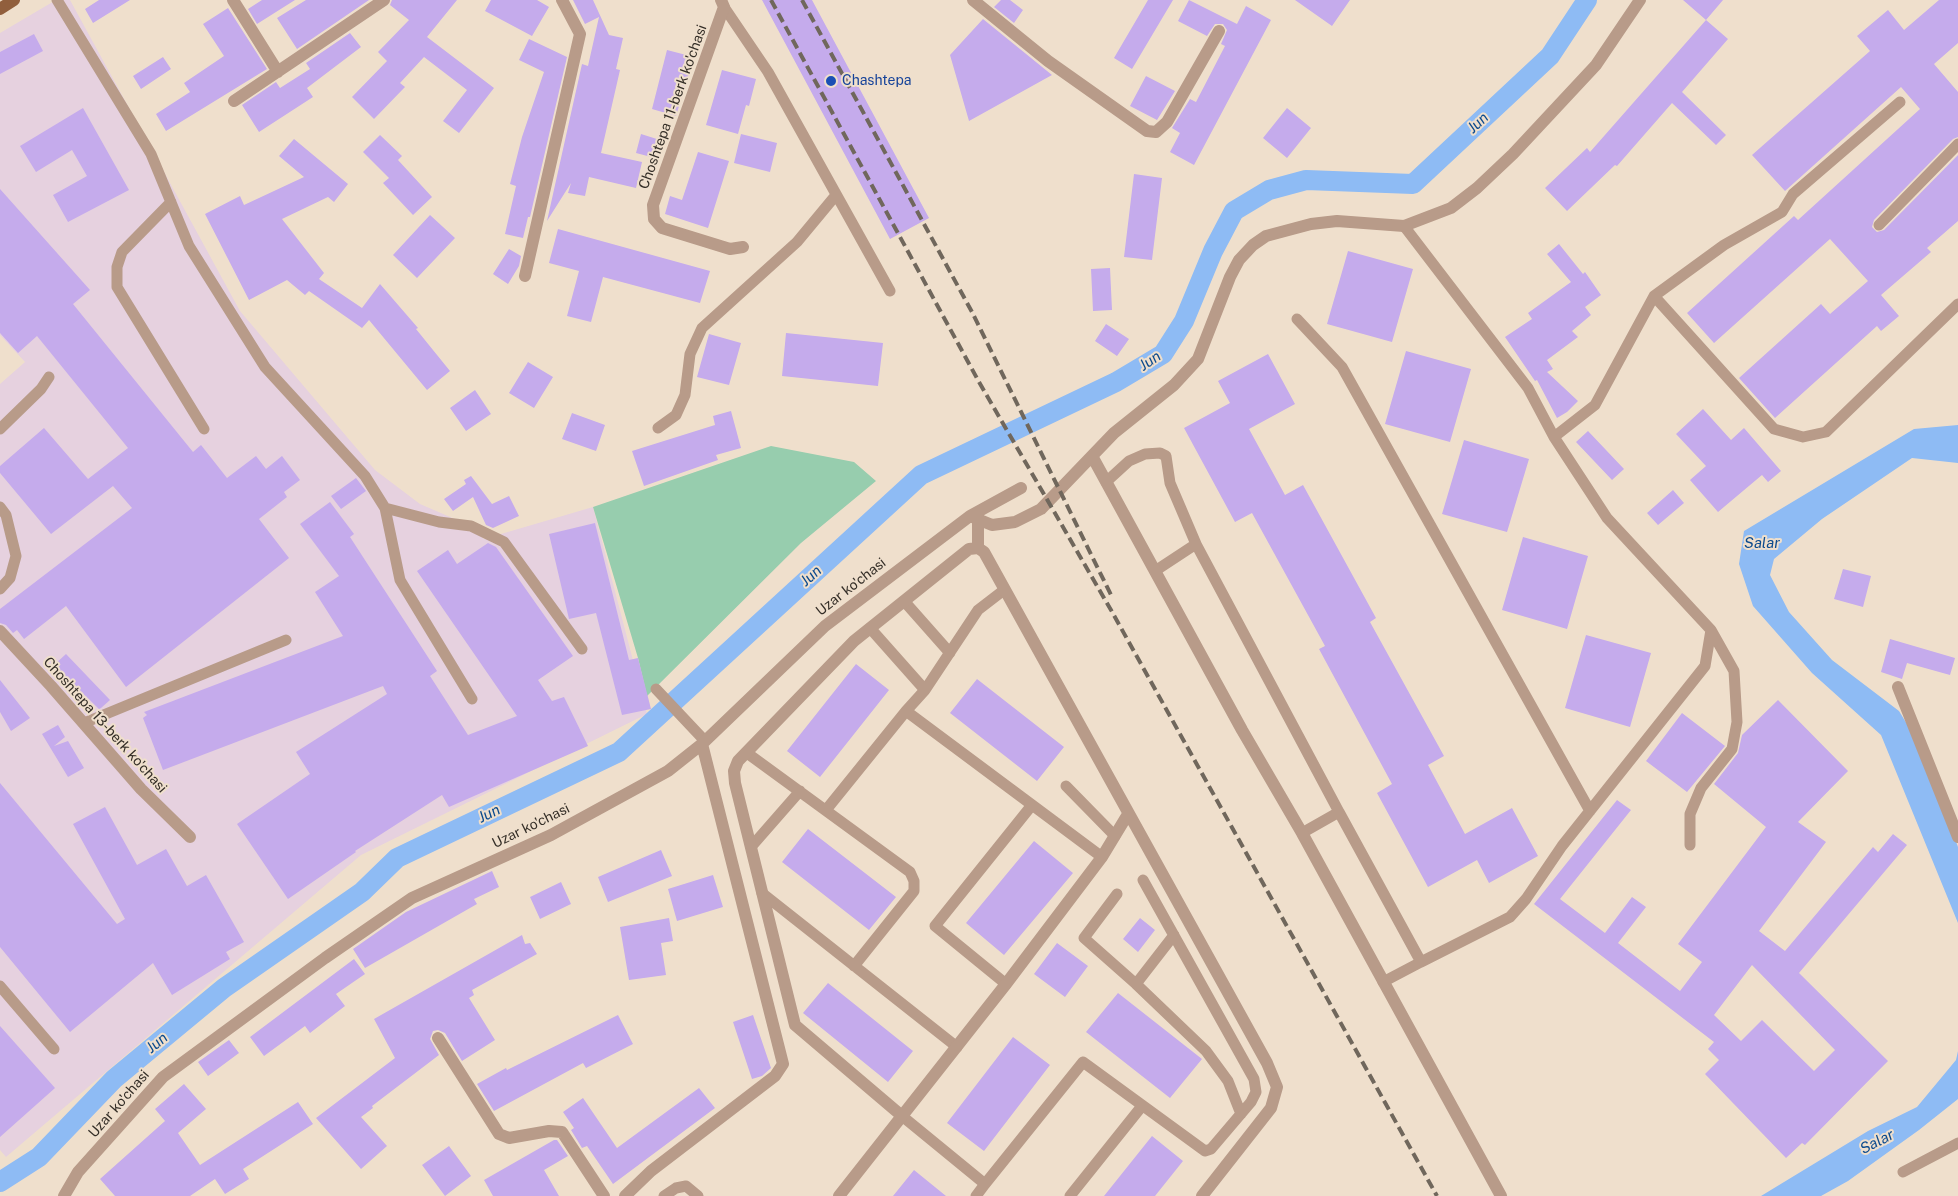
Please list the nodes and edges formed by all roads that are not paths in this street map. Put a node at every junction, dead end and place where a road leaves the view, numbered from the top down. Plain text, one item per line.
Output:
1 (14, 0) edge
2 (57, 0) edge
3 (233, 0) edge
4 (384, 0) edge
5 (562, 0) edge
6 (973, 0) edge
7 (1640, 0) edge
8 (723, 4) edge
9 (0, 9) edge
10 (1219, 31) dead end
11 (278, 72) junction
12 (234, 101) dead end
13 (1900, 102) dead end
14 (1958, 144) edge
15 (836, 194) junction
16 (171, 202) junction
17 (1879, 225) dead end
18 (1404, 226) junction
19 (743, 247) dead end
20 (525, 276) dead end
21 (890, 291) dead end
22 (1654, 296) junction
23 (1958, 304) edge
24 (1297, 319) dead end
25 (49, 377) dead end
26 (658, 428) dead end
27 (0, 429) edge
28 (204, 429) dead end
29 (1554, 437) junction
30 (1092, 456) junction
31 (1106, 482) junction
32 (1021, 488) dead end
33 (0, 507) edge
34 (386, 508) junction
35 (974, 517) junction
36 (1196, 544) junction
37 (978, 548) junction
38 (1155, 571) junction
39 (0, 589) edge
40 (1004, 590) junction
41 (904, 601) junction
42 (870, 628) junction
43 (1711, 630) junction
44 (0, 631) edge
45 (286, 640) dead end
46 (582, 649) dead end
47 (950, 653) junction
48 (1898, 687) dead end
49 (656, 689) dead end
50 (925, 690) junction
51 (472, 699) dead end
52 (906, 711) junction
53 (84, 723) junction
54 (704, 742) junction
55 (746, 753) junction
56 (1066, 786) dead end
57 (800, 791) junction
58 (1032, 805) junction
59 (826, 810) junction
60 (1590, 811) junction
61 (1339, 812) junction
62 (1128, 814) junction
63 (1302, 833) junction
64 (1115, 836) junction
65 (190, 837) dead end
66 (1958, 837) edge
67 (1690, 845) dead end
68 (751, 847) junction
69 (1102, 858) junction
70 (1143, 880) dead end
71 (762, 893) junction
72 (1117, 894) dead end
73 (1174, 935) junction
74 (1421, 962) junction
75 (854, 966) junction
76 (1383, 982) junction
77 (1006, 984) junction
78 (1136, 984) junction
79 (0, 986) edge
80 (438, 1038) dead end
81 (957, 1047) junction
82 (54, 1049) dead end
83 (1142, 1106) junction
84 (1241, 1114) junction
85 (902, 1116) junction
86 (1958, 1143) edge
87 (1903, 1172) dead end
88 (985, 1184) junction
89 (64, 1196) edge
90 (604, 1196) edge
91 (625, 1196) edge
92 (664, 1196) edge
93 (698, 1196) edge
94 (839, 1196) edge
95 (976, 1196) edge
96 (1070, 1196) edge
97 (1202, 1196) edge
98 (1501, 1196) edge

1 - 9 main road
2 - 16 lane
3 - 11 street
4 - 11 street
5 - 20 street
6 - 10 street
7 - 18 street
8 - 15 lane
8 - 19 street, Choshtepa 11-berk ko'chasi
11 - 12 street
13 - 22 lane
14 - 17 lane
15 - 21 lane
15 - 26 lane
16 - 28 lane
16 - 34 lane
18 - 29 lane
18 - 30 street
22 - 23 lane
22 - 29 lane
24 - 60 lane
25 - 27 lane
29 - 43 lane
30 - 31 street
30 - 35 street
31 - 36 lane
31 - 38 street
32 - 35 street, Uzar ko'chasi
33 - 39 lane
34 - 46 lane
34 - 51 lane
35 - 37 street
35 - 54 street, Uzar ko'chasi
36 - 38 lane
36 - 61 lane
37 - 40 street
37 - 41 street
38 - 63 street
40 - 47 lane
40 - 62 street
41 - 42 street
41 - 47 lane
42 - 50 lane
42 - 55 street
43 - 60 lane
43 - 67 lane
44 - 53 street, Choshtepa 13-berk ko'chasi
45 - 53 lane
47 - 50 lane
48 - 66 street
49 - 54 lane
50 - 52 lane
52 - 58 lane
52 - 59 lane
53 - 65 street, Choshtepa 13-berk ko'chasi
54 - 89 street, Uzar ko'chasi
54 - 91 street
55 - 57 lane
55 - 68 street
56 - 64 lane
57 - 59 lane
57 - 68 lane
58 - 69 lane
58 - 77 lane
59 - 75 lane
60 - 74 lane
61 - 63 lane
61 - 74 lane
62 - 64 street
62 - 97 street
63 - 76 street
64 - 69 street
68 - 71 street
69 - 77 street
70 - 73 lane
71 - 75 lane
71 - 85 street
72 - 78 lane
73 - 78 lane
73 - 84 lane
74 - 76 lane
75 - 81 lane
76 - 98 street
77 - 81 street
78 - 84 lane
79 - 82 lane
80 - 90 street
81 - 85 street
83 - 84 lane
83 - 88 lane
83 - 96 lane
85 - 88 lane
85 - 94 street
86 - 87 lane
88 - 95 lane
92 - 93 lane

